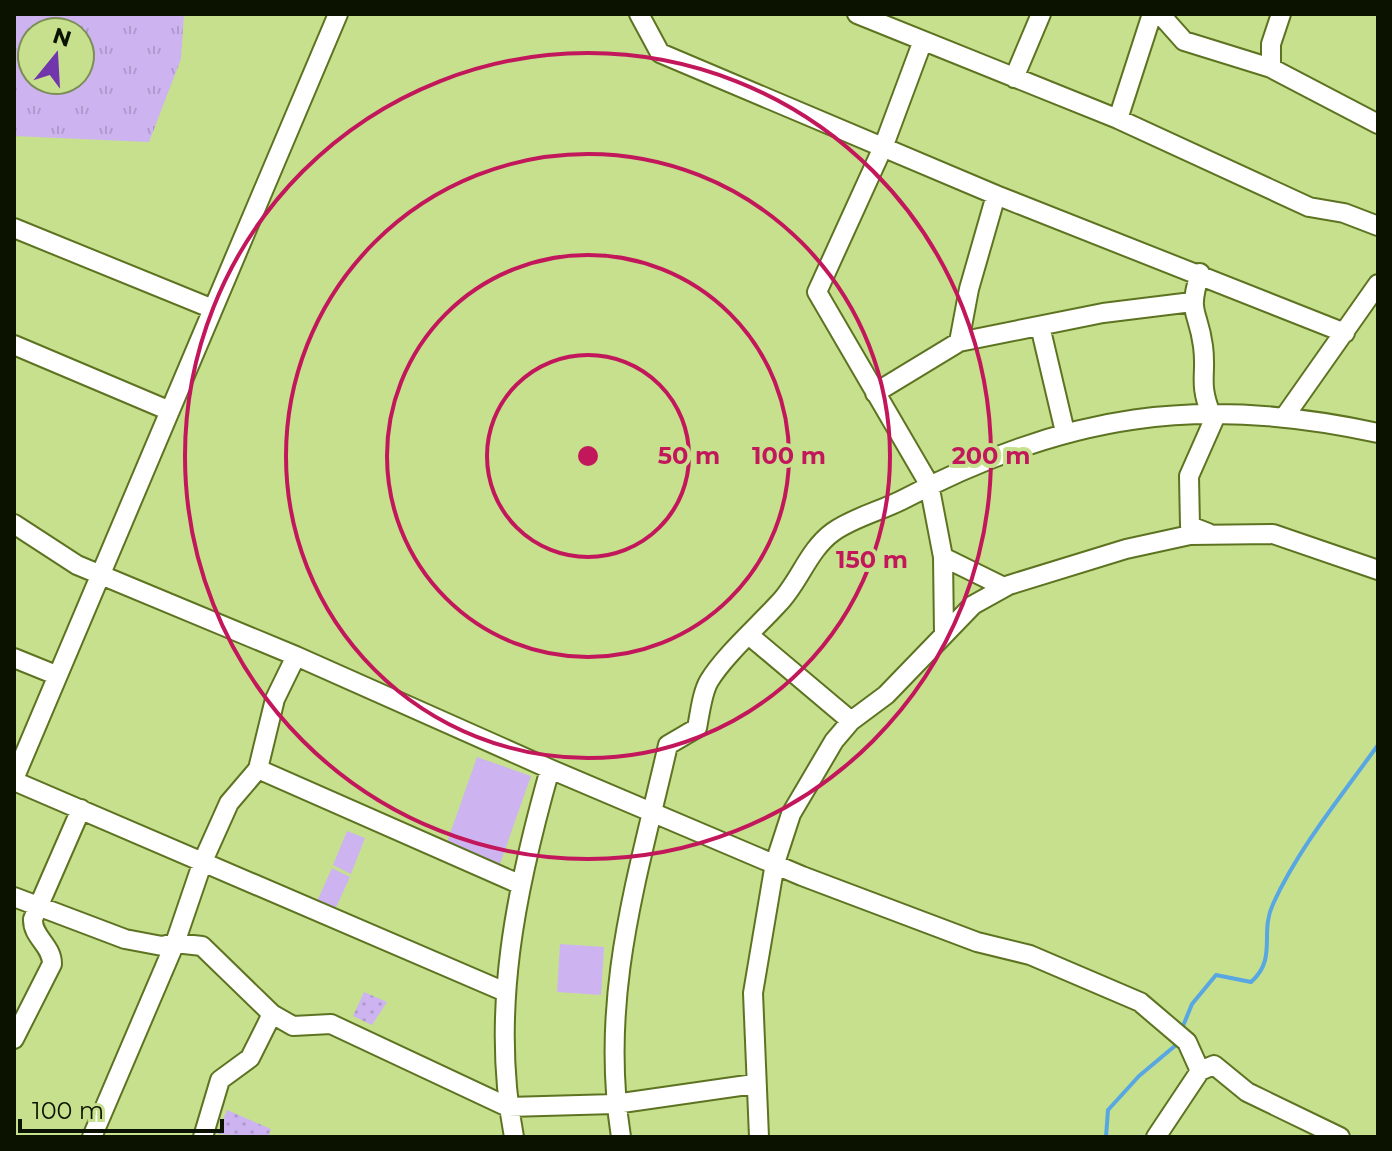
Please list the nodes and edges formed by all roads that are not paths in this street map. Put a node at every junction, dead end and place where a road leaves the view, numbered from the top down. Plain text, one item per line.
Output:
1 (639, 14) edge
2 (857, 14) edge
3 (1041, 14) edge
4 (1152, 14) edge
5 (1160, 14) edge
6 (1281, 14) edge
7 (335, 15) edge
8 (922, 43) junction
9 (1271, 68) junction
10 (1014, 78) junction
11 (1118, 119) junction
12 (1378, 124) edge
13 (884, 145) junction
14 (996, 195) junction
15 (1378, 226) edge
16 (16, 233) edge
17 (1200, 273) junction
18 (1378, 284) edge
19 (1192, 302) junction
20 (213, 309) junction
21 (1040, 326) junction
22 (1345, 333) junction
23 (959, 342) junction
24 (14, 345) edge
25 (875, 393) junction
26 (170, 411) junction
27 (1213, 414) junction
28 (1285, 416) junction
29 (1065, 432) junction
30 (1378, 433) edge
31 (929, 484) junction
32 (14, 524) edge
33 (1210, 534) junction
34 (943, 557) junction
35 (1378, 570) edge
36 (100, 576) junction
37 (1004, 587) junction
38 (944, 634) junction
39 (750, 636) junction
40 (296, 656) junction
41 (14, 658) edge
42 (56, 675) junction
43 (851, 721) junction
44 (258, 769) junction
45 (550, 769) junction
46 (14, 780) edge
47 (81, 809) junction
48 (653, 811) junction
49 (203, 861) junction
50 (775, 863) junction
51 (519, 884) junction
52 (14, 897) edge
53 (37, 907) junction
54 (175, 943) junction
55 (503, 991) junction
56 (272, 1014) junction
57 (14, 1039) edge
58 (1200, 1071) junction
59 (754, 1084) junction
60 (615, 1104) junction
61 (508, 1107) junction
62 (92, 1137) edge
63 (203, 1137) edge
64 (514, 1137) edge
65 (621, 1137) edge
66 (759, 1137) edge
67 (1156, 1137) edge
68 (1340, 1137) edge

1 - 13 street
2 - 8 street
3 - 10 street
4 - 11 street
5 - 9 street
6 - 9 street
7 - 20 street
8 - 10 street
8 - 13 street
9 - 12 street
10 - 11 street
11 - 15 street
13 - 14 street
13 - 25 street
14 - 17 street
14 - 23 street
16 - 20 street
17 - 19 street
17 - 22 street
18 - 22 street
19 - 21 street
19 - 27 street
20 - 26 street
21 - 23 street
21 - 29 street
22 - 28 street
23 - 25 street
24 - 26 street
25 - 31 street
26 - 36 street
27 - 28 street
27 - 29 street
27 - 33 street
28 - 30 street
29 - 31 street
31 - 34 street
31 - 39 street
32 - 36 street
33 - 35 street
33 - 37 street
34 - 37 street
34 - 38 street
36 - 40 street
36 - 42 street
37 - 38 street
38 - 43 street
39 - 43 street
39 - 48 street
40 - 44 street
40 - 45 street
41 - 42 street
42 - 46 street
43 - 50 street
44 - 49 street
44 - 51 street
45 - 48 street
45 - 51 street
46 - 47 street
47 - 49 street
47 - 53 street
48 - 50 street
48 - 60 street
49 - 54 street
49 - 55 street
50 - 58 street
50 - 59 street
51 - 55 street
52 - 53 street
53 - 54 street
53 - 57 street
54 - 56 street
54 - 62 street
55 - 61 street
56 - 61 street
56 - 63 street
58 - 67 street
58 - 68 street
59 - 60 street
59 - 66 street
60 - 61 street
60 - 65 street
61 - 64 street

